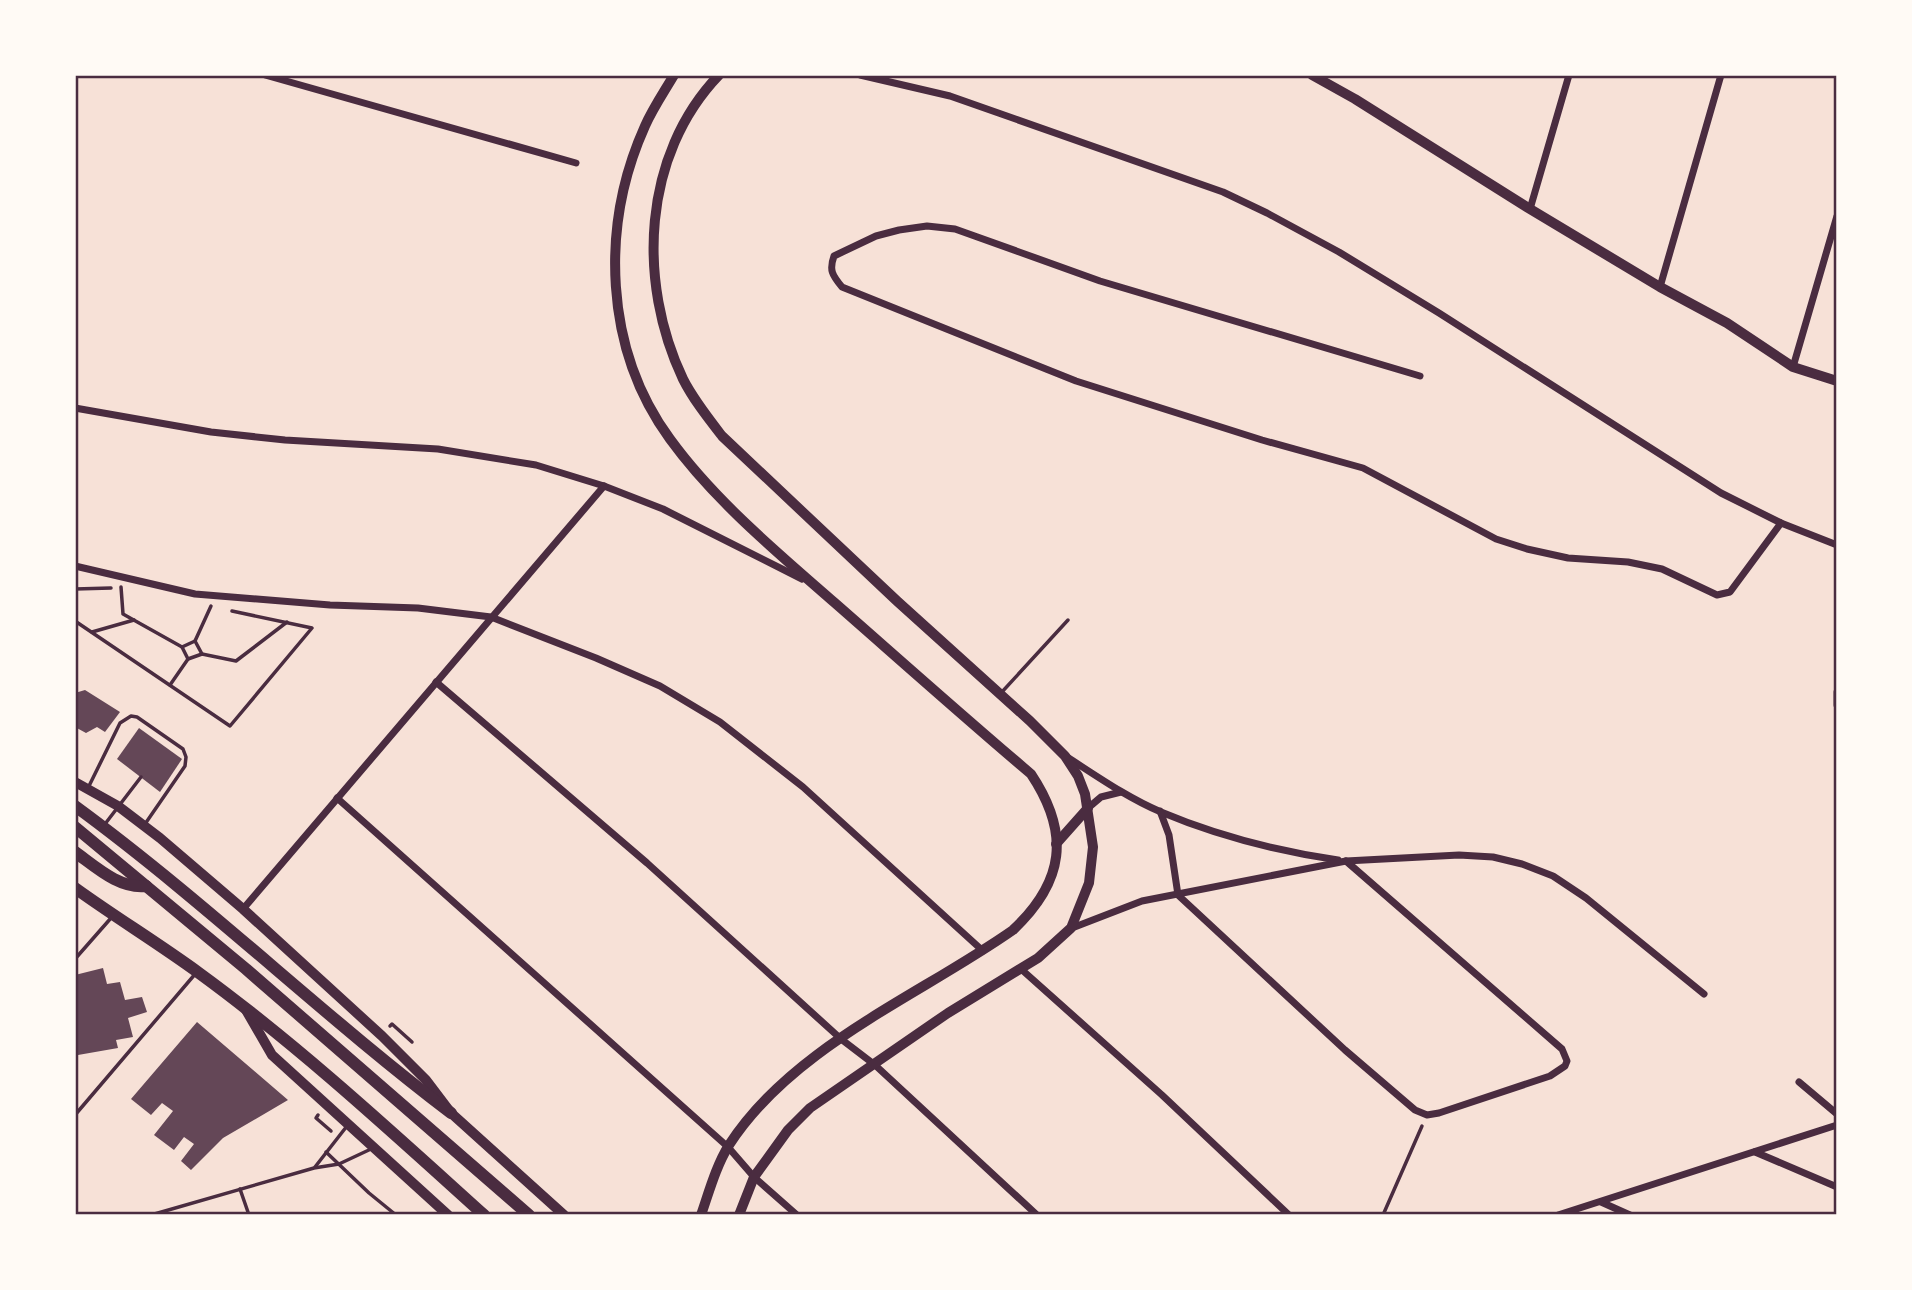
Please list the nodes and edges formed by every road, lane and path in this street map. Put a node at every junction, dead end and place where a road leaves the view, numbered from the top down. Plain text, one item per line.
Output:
1 (265, 75) edge
2 (674, 75) edge
3 (860, 75) edge
4 (1312, 75) edge
5 (1569, 75) edge
6 (1721, 75) edge
7 (715, 79) edge
8 (576, 163) dead end
9 (1530, 209) junction
10 (1837, 216) edge
11 (1660, 287) junction
12 (1793, 367) junction
13 (1420, 376) dead end
14 (1837, 381) edge
15 (75, 408) edge
16 (604, 486) junction
17 (1781, 523) junction
18 (1837, 545) edge
19 (75, 566) edge
20 (812, 583) junction
21 (121, 587) dead end
22 (211, 606) dead end
23 (491, 617) junction
24 (134, 620) junction
25 (1068, 620) dead end
26 (75, 621) edge
27 (91, 632) junction
28 (195, 641) junction
29 (182, 647) junction
30 (202, 654) junction
31 (188, 659) junction
32 (436, 682) junction
33 (170, 685) junction
34 (1837, 692) edge
35 (1000, 694) junction
36 (1837, 705) edge
37 (169, 740) junction
38 (164, 746) dead end
39 (1065, 756) junction
40 (141, 777) dead end
41 (75, 782) edge
42 (88, 788) junction
43 (1122, 792) junction
44 (337, 798) junction
45 (75, 806) edge
46 (118, 806) junction
47 (1088, 808) junction
48 (1160, 811) junction
49 (144, 826) junction
50 (75, 827) edge
51 (101, 828) dead end
52 (1056, 844) junction
53 (75, 852) edge
54 (1346, 861) junction
55 (146, 886) junction
56 (75, 888) edge
57 (1178, 895) junction
58 (81, 899) edge
59 (243, 909) junction
60 (107, 912) junction
61 (1071, 928) junction
62 (984, 951) junction
63 (75, 959) edge
64 (1021, 970) junction
65 (197, 971) junction
66 (1704, 994) dead end
67 (244, 1008) junction
68 (392, 1024) dead end
69 (841, 1039) junction
70 (412, 1042) dead end
71 (876, 1065) junction
72 (1799, 1082) dead end
73 (452, 1113) junction
74 (1837, 1114) edge
75 (75, 1115) edge
76 (1427, 1115) junction
77 (316, 1118) dead end
78 (348, 1125) junction
79 (1837, 1125) edge
80 (333, 1132) dead end
81 (728, 1147) junction
82 (373, 1148) junction
83 (326, 1152) junction
84 (1755, 1152) junction
85 (339, 1164) junction
86 (314, 1168) junction
87 (754, 1177) junction
88 (1837, 1187) edge
89 (240, 1189) junction
90 (1600, 1201) junction
91 (151, 1215) edge
92 (249, 1215) edge
93 (396, 1215) edge
94 (448, 1215) edge
95 (484, 1215) edge
96 (529, 1215) edge
97 (564, 1215) edge
98 (701, 1215) edge
99 (738, 1215) edge
100 (797, 1215) edge
101 (1037, 1215) edge
102 (1289, 1215) edge
103 (1383, 1215) edge
104 (1558, 1215) edge
105 (1630, 1215) edge

1 - 8 street
2 - 20 main road
3 - 17 street
4 - 9 street
5 - 9 street
6 - 11 street
7 - 35 main road
9 - 11 street
10 - 12 street
11 - 12 street
12 - 14 street
13 - 17 street
15 - 16 street
16 - 20 street
16 - 23 street
17 - 18 street
19 - 23 street
20 - 52 main road
21 - 24 path
22 - 28 path
23 - 32 street
23 - 62 street
24 - 27 path
24 - 29 path
25 - 35 lane
26 - 27 path
27 - 33 path
28 - 29 path
28 - 30 path
29 - 31 path
30 - 31 path
30 - 33 path
31 - 33 path
32 - 44 street
32 - 69 street
34 - 36 street
35 - 39 main road
37 - 38 lane
37 - 42 lane
37 - 49 lane
39 - 43 street
39 - 47 main road
40 - 46 lane
41 - 42 main road
42 - 46 main road
43 - 47 street
43 - 48 street
44 - 59 street
44 - 81 street
45 - 73 main road
46 - 49 main road
46 - 51 lane
47 - 52 main road
47 - 61 main road
48 - 54 street
48 - 57 street
49 - 59 main road
50 - 55 main road
52 - 62 main road
53 - 55 main road
54 - 57 street
54 - 66 street
54 - 76 street
55 - 96 main road
56 - 58 main road
57 - 61 street
57 - 76 street
58 - 60 main road
59 - 73 main road
60 - 63 lane
60 - 65 main road
61 - 64 main road
62 - 69 main road
64 - 71 main road
64 - 102 street
65 - 67 main road
65 - 75 lane
67 - 78 main road
67 - 95 main road
68 - 70 path
69 - 71 street
69 - 81 main road
71 - 87 main road
71 - 101 street
72 - 74 street
73 - 97 main road
76 - 103 path
77 - 80 path
78 - 82 main road
78 - 83 lane
79 - 84 street
81 - 87 street
81 - 98 main road
82 - 85 lane
82 - 94 main road
83 - 85 lane
83 - 86 lane
84 - 88 street
84 - 90 street
85 - 86 lane
85 - 93 lane
86 - 89 lane
87 - 99 main road
87 - 100 street
89 - 91 lane
89 - 92 lane
90 - 104 street
90 - 105 street

